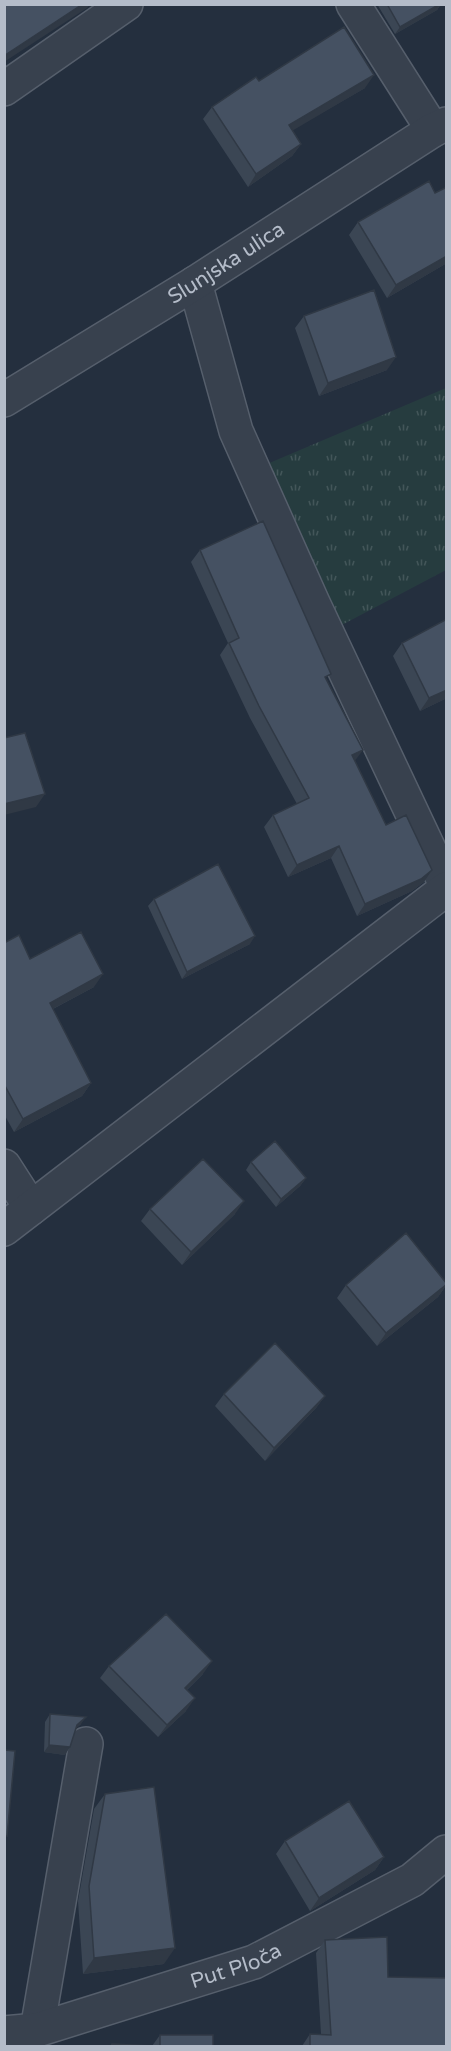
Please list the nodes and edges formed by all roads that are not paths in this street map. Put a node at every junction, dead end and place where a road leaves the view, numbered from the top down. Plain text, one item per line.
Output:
1 (126, 4) edge
2 (353, 4) edge
3 (4, 89) edge
4 (440, 127) edge
5 (195, 282) junction
6 (4, 400) edge
7 (447, 887) edge
8 (4, 1166) edge
9 (31, 1208) junction
10 (4, 1229) edge
11 (86, 1744) dead end
12 (447, 1852) edge
13 (37, 2030) junction
14 (4, 2033) edge

1 - 3 street
2 - 4 street
4 - 5 street, Slunjska ulica
5 - 6 street, Slunjska ulica
5 - 7 street
7 - 9 street
8 - 9 street
9 - 10 street
11 - 13 street
12 - 13 street, Put Ploča
13 - 14 street, Put Ploča

